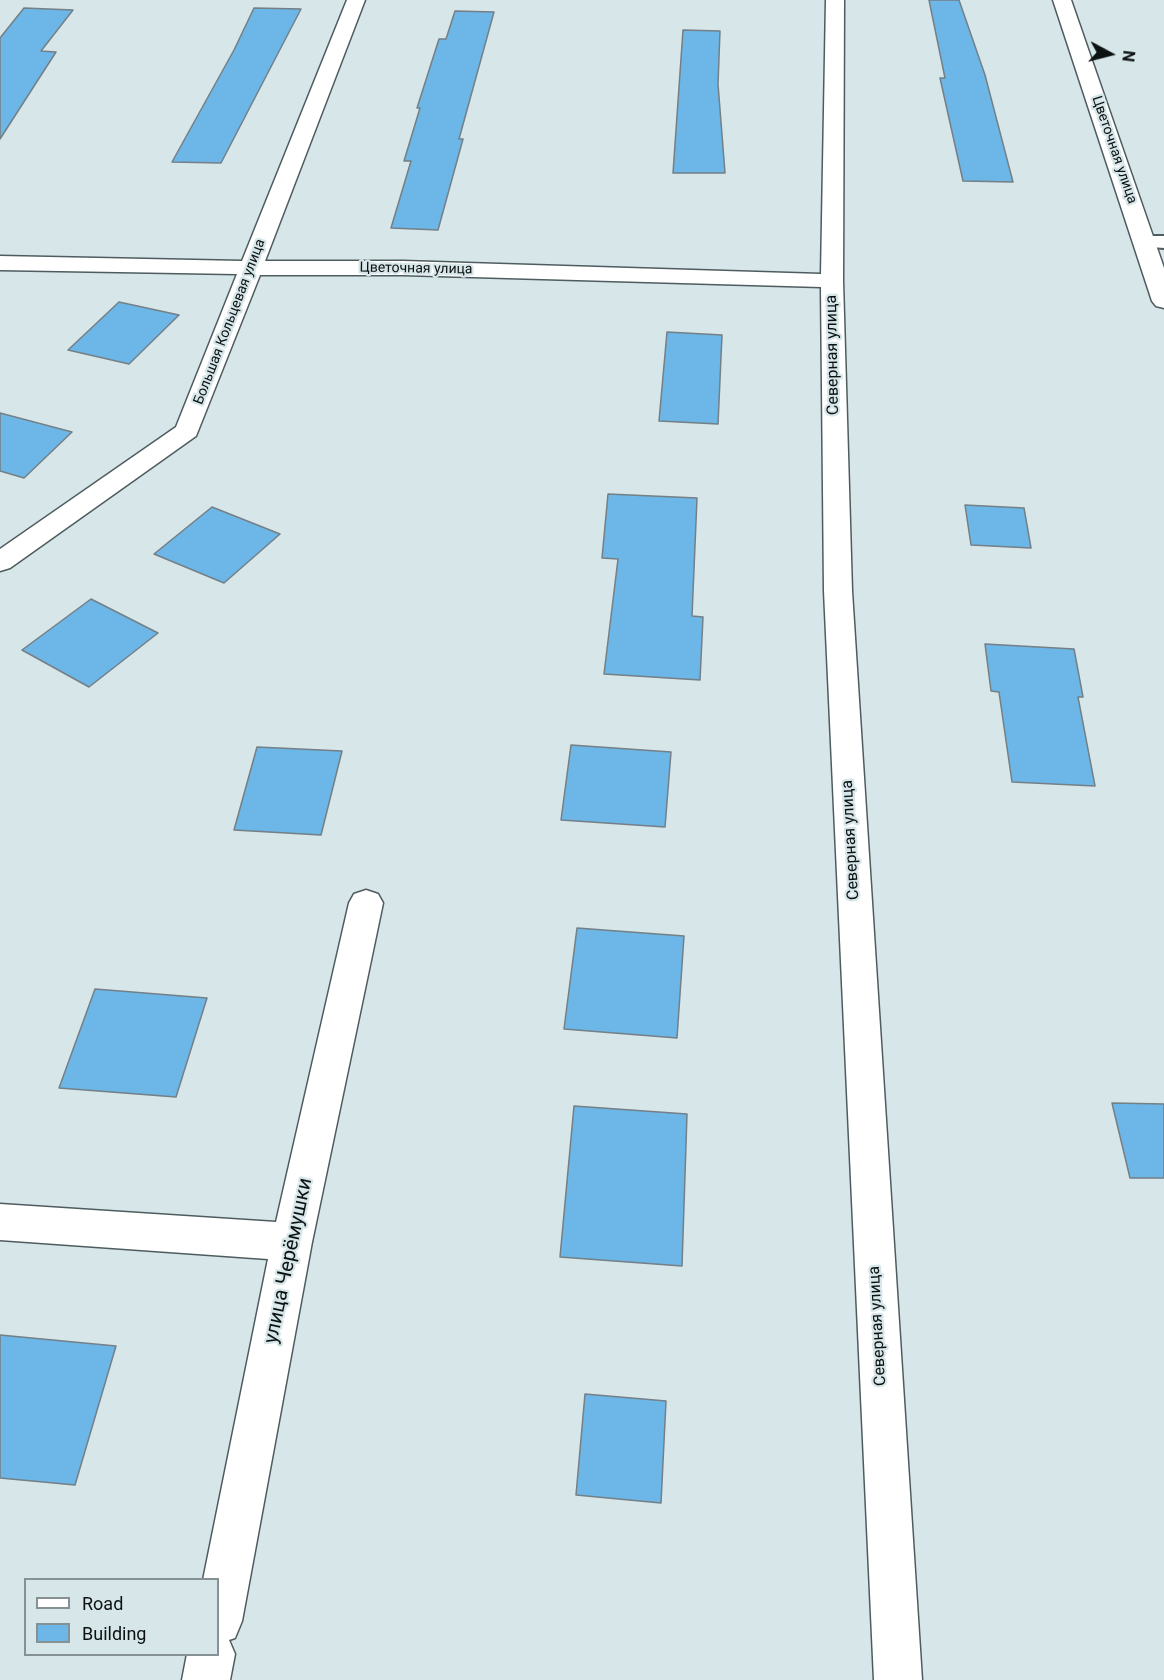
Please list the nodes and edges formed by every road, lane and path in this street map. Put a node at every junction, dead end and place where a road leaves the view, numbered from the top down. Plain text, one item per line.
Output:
1 (356, 0) edge
2 (835, 0) edge
3 (1062, 0) edge
4 (1154, 242) edge
5 (0, 263) edge
6 (251, 268) junction
7 (832, 281) junction
8 (1164, 301) edge
9 (0, 562) edge
10 (366, 903) dead end
11 (0, 1222) edge
12 (292, 1242) junction
13 (219, 1616) edge
14 (211, 1656) edge
15 (206, 1680) edge
16 (898, 1680) edge

1 - 6 street, Большая Кольцевая улица
2 - 7 street, Северная улица
3 - 4 street, Цветочная улица
4 - 8 street, Цветочная улица
5 - 6 street, Цветочная улица
6 - 7 street, Цветочная улица
6 - 9 street, Большая Кольцевая улица
7 - 16 street, Северная улица
10 - 12 street, улица Черёмушки
11 - 12 street
12 - 13 street, улица Черёмушки
14 - 15 street

